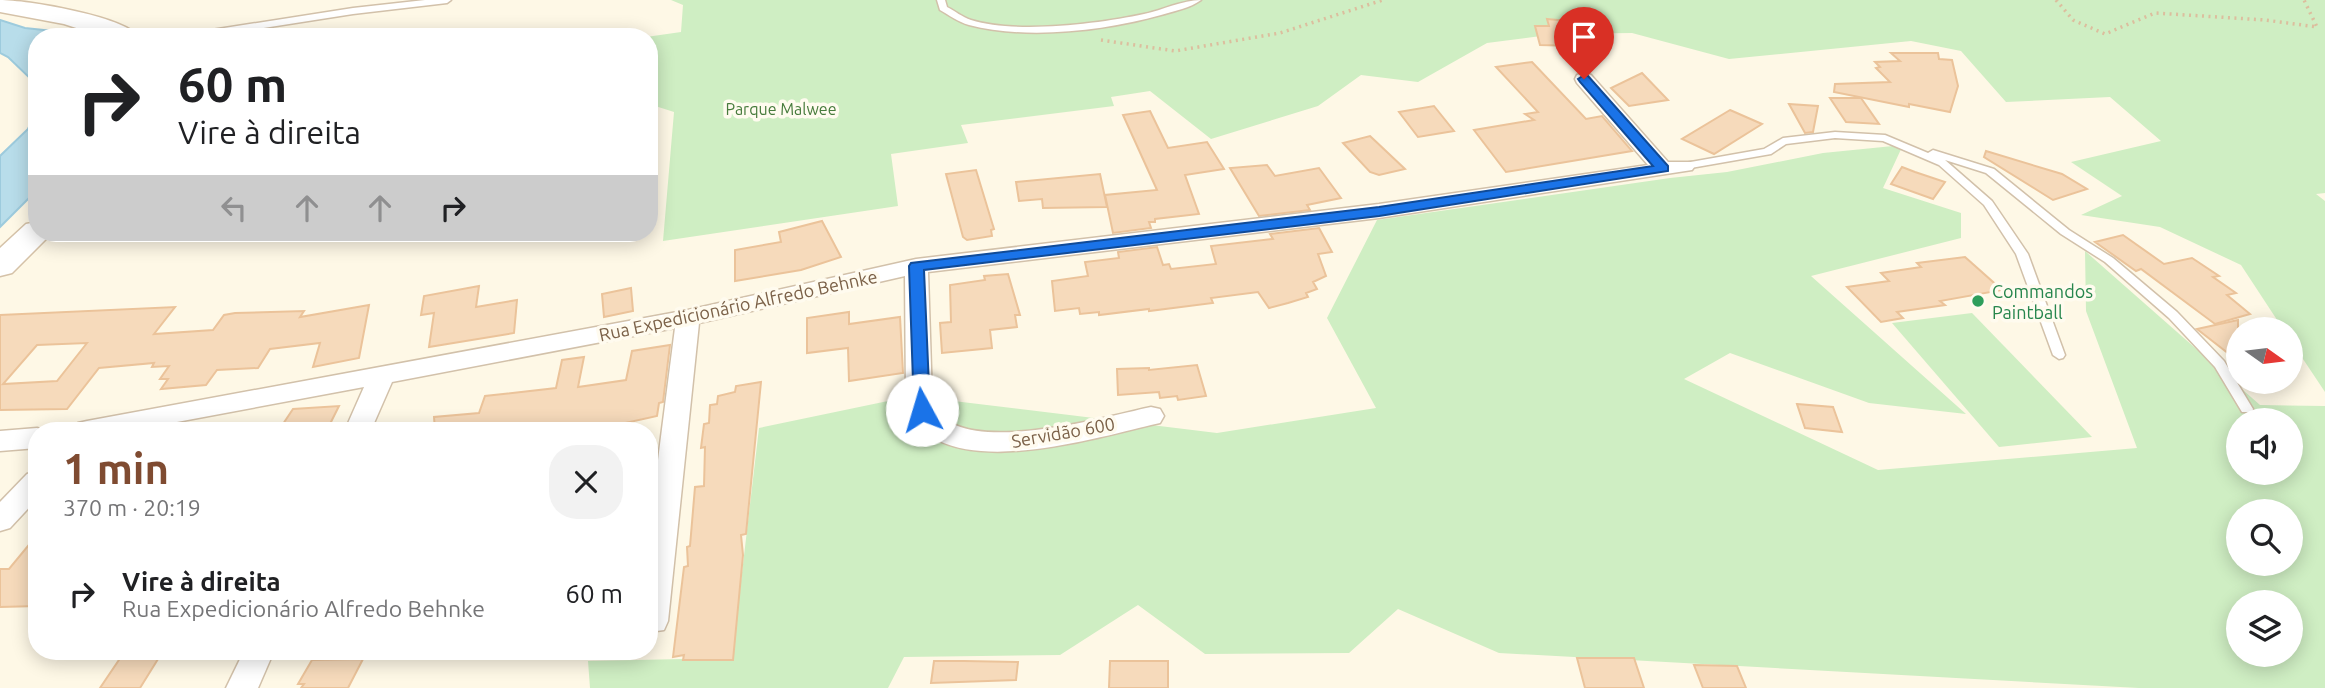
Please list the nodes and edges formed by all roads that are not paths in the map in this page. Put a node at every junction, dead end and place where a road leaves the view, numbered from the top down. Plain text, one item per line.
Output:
1 (447, 0) edge
2 (941, 0) edge
3 (1197, 0) edge
4 (0, 5) edge
5 (107, 28) edge
6 (244, 28) edge
7 (1584, 79) dead end
8 (1913, 150) junction
9 (1674, 167) junction
10 (28, 240) edge
11 (0, 266) edge
12 (916, 266) junction
13 (688, 318) junction
14 (2059, 355) dead end
15 (382, 377) junction
16 (2246, 408) edge
17 (1151, 416) dead end
18 (132, 422) edge
19 (362, 422) edge
20 (28, 439) edge
21 (0, 442) edge
22 (28, 490) edge
23 (0, 520) edge
24 (658, 578) edge
25 (255, 660) edge
26 (242, 688) edge

1 - 6 lane
2 - 3 lane
4 - 5 main road
7 - 9 street
8 - 9 lane
8 - 14 lane
8 - 16 lane
9 - 12 street, Rua Expedicionário Alfredo Behnke
10 - 11 main road
12 - 13 street, Rua Expedicionário Alfredo Behnke
12 - 17 street, Servidão 600
13 - 15 street, Rua Expedicionário Alfredo Behnke
13 - 24 street
15 - 18 street, Rua Expedicionário Alfredo Behnke
15 - 19 street
20 - 21 street
22 - 23 street
25 - 26 street

